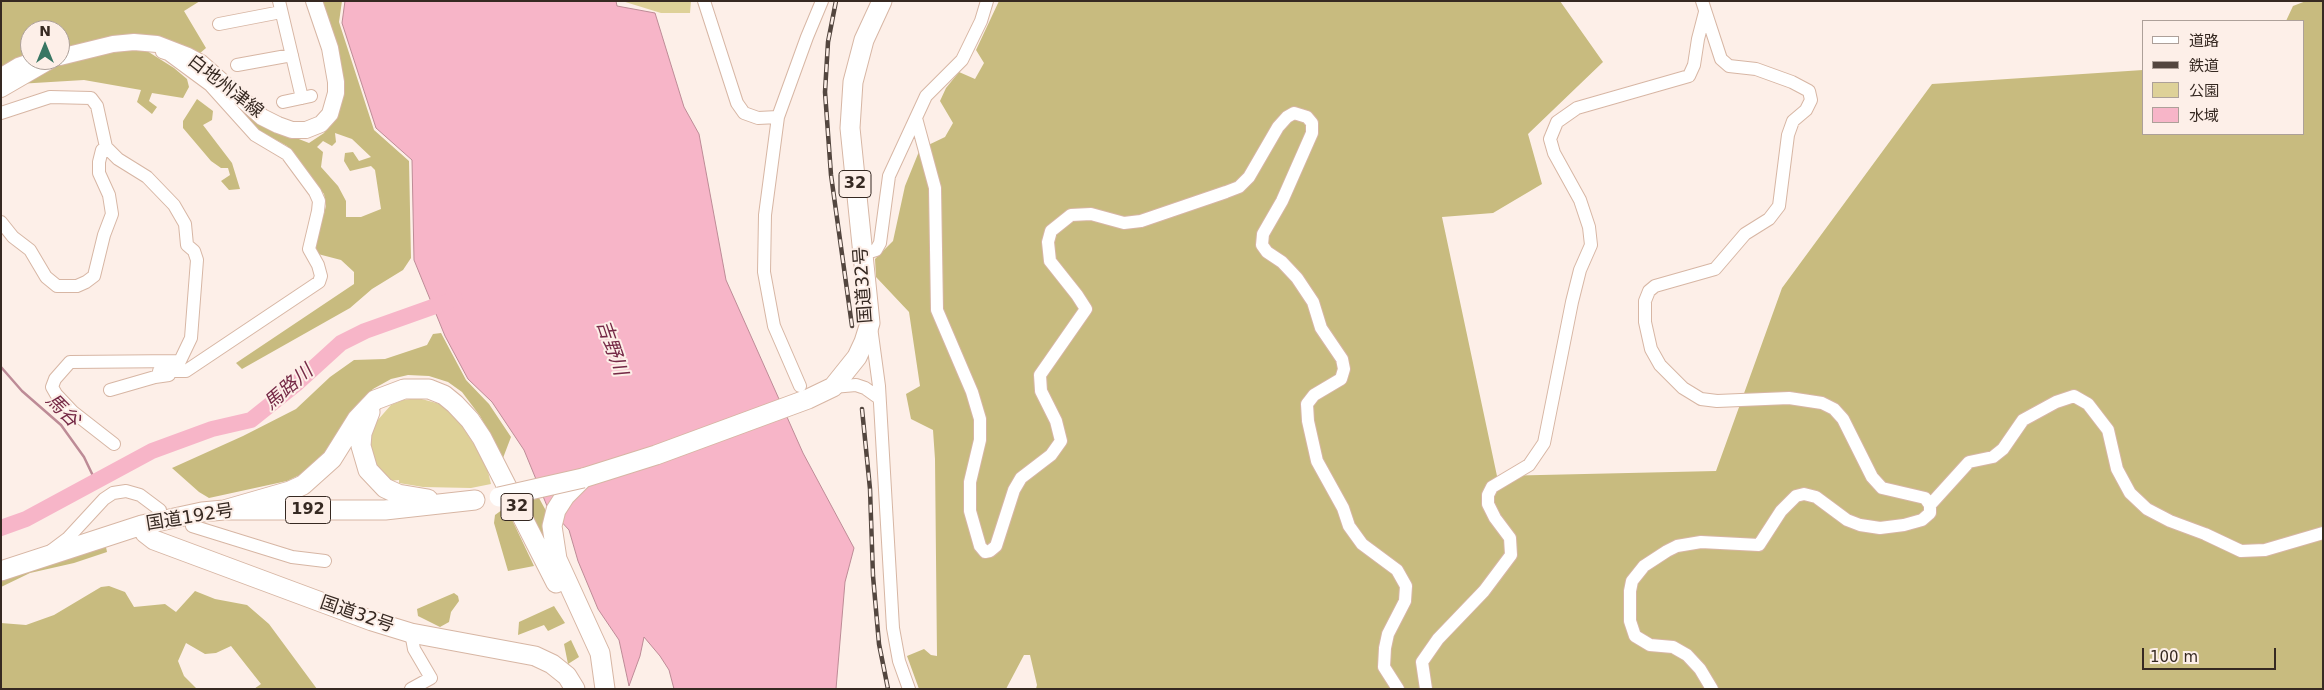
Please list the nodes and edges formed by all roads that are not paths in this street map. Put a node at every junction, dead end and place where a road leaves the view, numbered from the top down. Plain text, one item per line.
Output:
1 (314, 1) edge
2 (704, 1) edge
3 (822, 1) edge
4 (882, 1) edge
5 (987, 1) edge
6 (280, 6) edge
7 (1704, 6) edge
8 (219, 24) dead end
9 (150, 44) junction
10 (70, 53) edge
11 (292, 55) junction
12 (20, 63) edge
13 (237, 65) dead end
14 (33, 70) edge
15 (1, 74) edge
16 (1, 88) edge
17 (283, 102) dead end
18 (1, 113) edge
19 (778, 117) junction
20 (916, 118) junction
21 (106, 147) junction
22 (1, 222) edge
23 (863, 254) junction
24 (870, 323) junction
25 (186, 371) junction
26 (845, 380) junction
27 (800, 386) dead end
28 (52, 388) junction
29 (110, 390) dead end
30 (382, 397) junction
31 (879, 398) junction
32 (114, 444) dead end
33 (312, 478) junction
34 (583, 478) junction
35 (475, 500) junction
36 (1930, 505) junction
37 (160, 510) dead end
38 (224, 510) junction
39 (322, 510) junction
40 (142, 525) junction
41 (192, 526) dead end
42 (2323, 533) edge
43 (41, 557) junction
44 (325, 561) dead end
45 (1, 571) edge
46 (411, 633) junction
47 (605, 687) edge
48 (411, 689) edge
49 (575, 689) edge
50 (909, 689) edge
51 (1398, 689) edge
52 (1426, 689) edge
53 (1712, 689) edge

1 - 9 main road, 白地州津線
2 - 19 street
3 - 19 street
4 - 23 highway, 国道32号 / 32
5 - 20 street
6 - 8 street
6 - 11 street
7 - 36 street
7 - 52 street
9 - 10 main road, 白地州津線
9 - 25 street
11 - 13 street
11 - 17 street
12 - 15 street
14 - 16 main road
18 - 21 street
19 - 27 street
20 - 23 street
20 - 51 street
21 - 22 street
21 - 28 street
23 - 24 highway, 国道32号 / 32
24 - 26 highway, 国道32号 / 32
24 - 31 street
25 - 28 street
25 - 29 street
26 - 31 street
26 - 34 highway, 32
28 - 32 street
30 - 33 highway
30 - 35 highway, 32
30 - 47 highway, 32
31 - 50 street
33 - 38 highway
33 - 39 highway
34 - 35 highway, 32, bridge
34 - 47 highway, 32
35 - 39 highway, 国道192号 / 192
36 - 42 street
36 - 53 street
37 - 43 street
38 - 39 highway, 国道192号 / 192
38 - 40 highway, 国道192号 / 192
40 - 43 highway, 国道192号 / 192
40 - 46 highway, 国道32号
41 - 44 street
43 - 45 highway, 国道192号 / 192
46 - 48 street
46 - 49 highway, 国道32号

